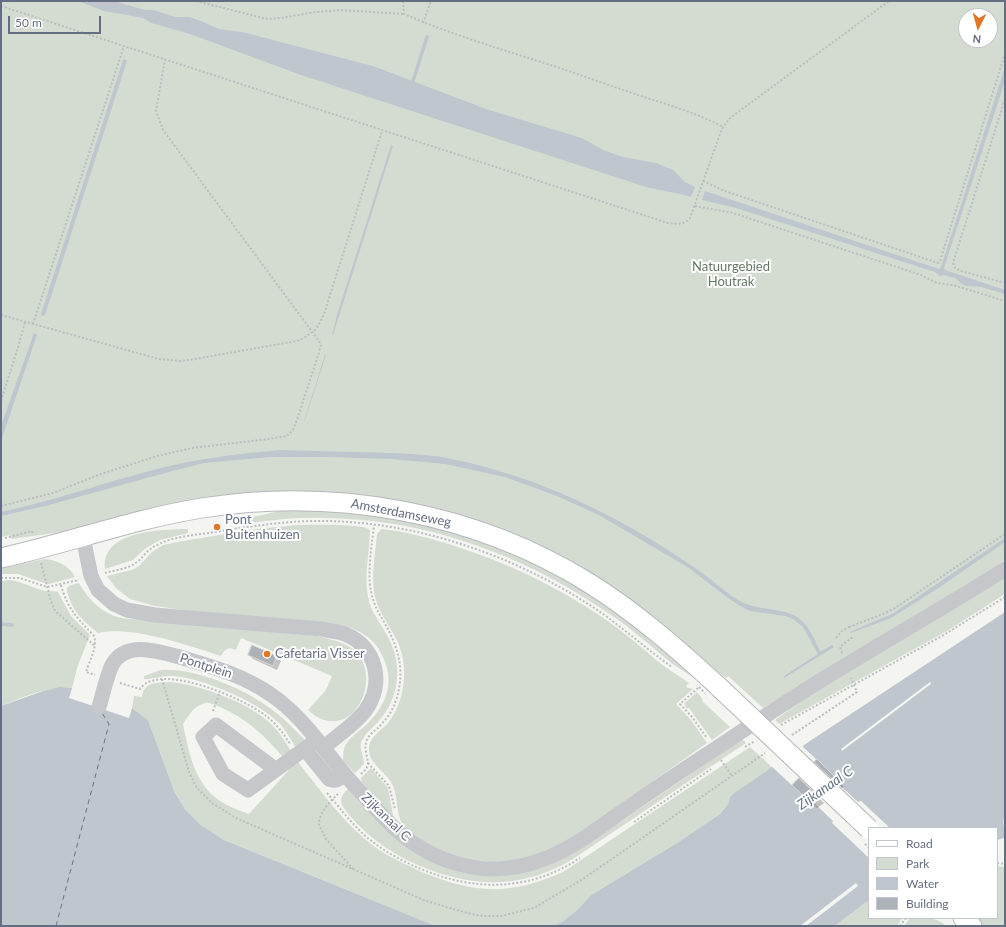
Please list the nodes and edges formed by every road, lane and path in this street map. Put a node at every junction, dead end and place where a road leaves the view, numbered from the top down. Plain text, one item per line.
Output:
1 (196, 1) edge
2 (403, 1) edge
3 (431, 1) edge
4 (889, 1) edge
5 (1, 6) edge
6 (404, 14) junction
7 (423, 23) junction
8 (124, 46) junction
9 (1005, 54) edge
10 (165, 59) junction
11 (1005, 99) edge
12 (723, 128) junction
13 (382, 131) junction
14 (703, 181) junction
15 (695, 206) junction
16 (1005, 283) edge
17 (1005, 302) edge
18 (1, 315) edge
19 (25, 322) junction
20 (33, 324) junction
21 (312, 333) junction
22 (1, 401) edge
23 (1, 506) edge
24 (374, 524) junction
25 (1005, 534) edge
26 (83, 537) junction
27 (5, 538) dead end
28 (37, 549) junction
29 (1, 558) edge
30 (1005, 569) edge
31 (92, 576) junction
32 (1, 578) edge
33 (61, 585) junction
34 (47, 587) junction
35 (1005, 597) edge
36 (836, 638) dead end
37 (95, 646) junction
38 (675, 669) dead end
39 (108, 679) junction
40 (694, 683) dead end
41 (854, 685) junction
42 (220, 692) junction
43 (98, 707) dead end
44 (216, 726) junction
45 (778, 728) dead end
46 (704, 734) dead end
47 (759, 738) dead end
48 (787, 739) dead end
49 (324, 747) junction
50 (714, 749) junction
51 (741, 749) dead end
52 (768, 752) dead end
53 (296, 754) junction
54 (368, 763) junction
55 (716, 766) dead end
56 (275, 769) junction
57 (348, 778) junction
58 (324, 790) dead end
59 (332, 799) junction
60 (634, 822) dead end
61 (868, 828) edge
62 (399, 832) junction
63 (580, 858) dead end
64 (354, 871) dead end
65 (964, 919) edge
66 (972, 926) edge

1 - 6 path
2 - 6 path
3 - 7 path
4 - 12 path
5 - 8 path
6 - 7 path
7 - 12 path
8 - 10 path
8 - 20 path
9 - 14 path
10 - 13 path
10 - 21 path
11 - 16 path
12 - 14 path
13 - 15 path
13 - 21 path
14 - 15 path
15 - 17 path
18 - 19 path
19 - 20 path
19 - 22 path
20 - 21 path
21 - 23 path
24 - 31 path, Amsterdamseweg
24 - 38 path, Amsterdamseweg
24 - 54 path
25 - 36 path
26 - 28 main road, Amsterdamseweg
26 - 31 street
26 - 61 main road, Amsterdamseweg, bridge
27 - 28 path
28 - 29 main road, Amsterdamseweg
28 - 34 path
30 - 50 street, Zijkanaal C
31 - 33 path, Amsterdamseweg
31 - 49 street
32 - 34 path
33 - 34 path, Amsterdamseweg
33 - 37 path
34 - 37 path
35 - 41 path
37 - 39 path
39 - 42 path
39 - 43 street, Pontplein
39 - 49 street, Pontplein
40 - 46 path
41 - 45 path
41 - 48 path
42 - 44 path
42 - 53 path
44 - 56 street
44 - 56 street
47 - 51 path
49 - 57 street, Zijkanaal C
50 - 52 path
50 - 62 street, Zijkanaal C
53 - 56 street
53 - 57 street
54 - 57 path
54 - 62 path
55 - 60 path
57 - 59 path
57 - 62 street, Zijkanaal C
58 - 59 path
59 - 63 path
59 - 64 path
65 - 66 main road

